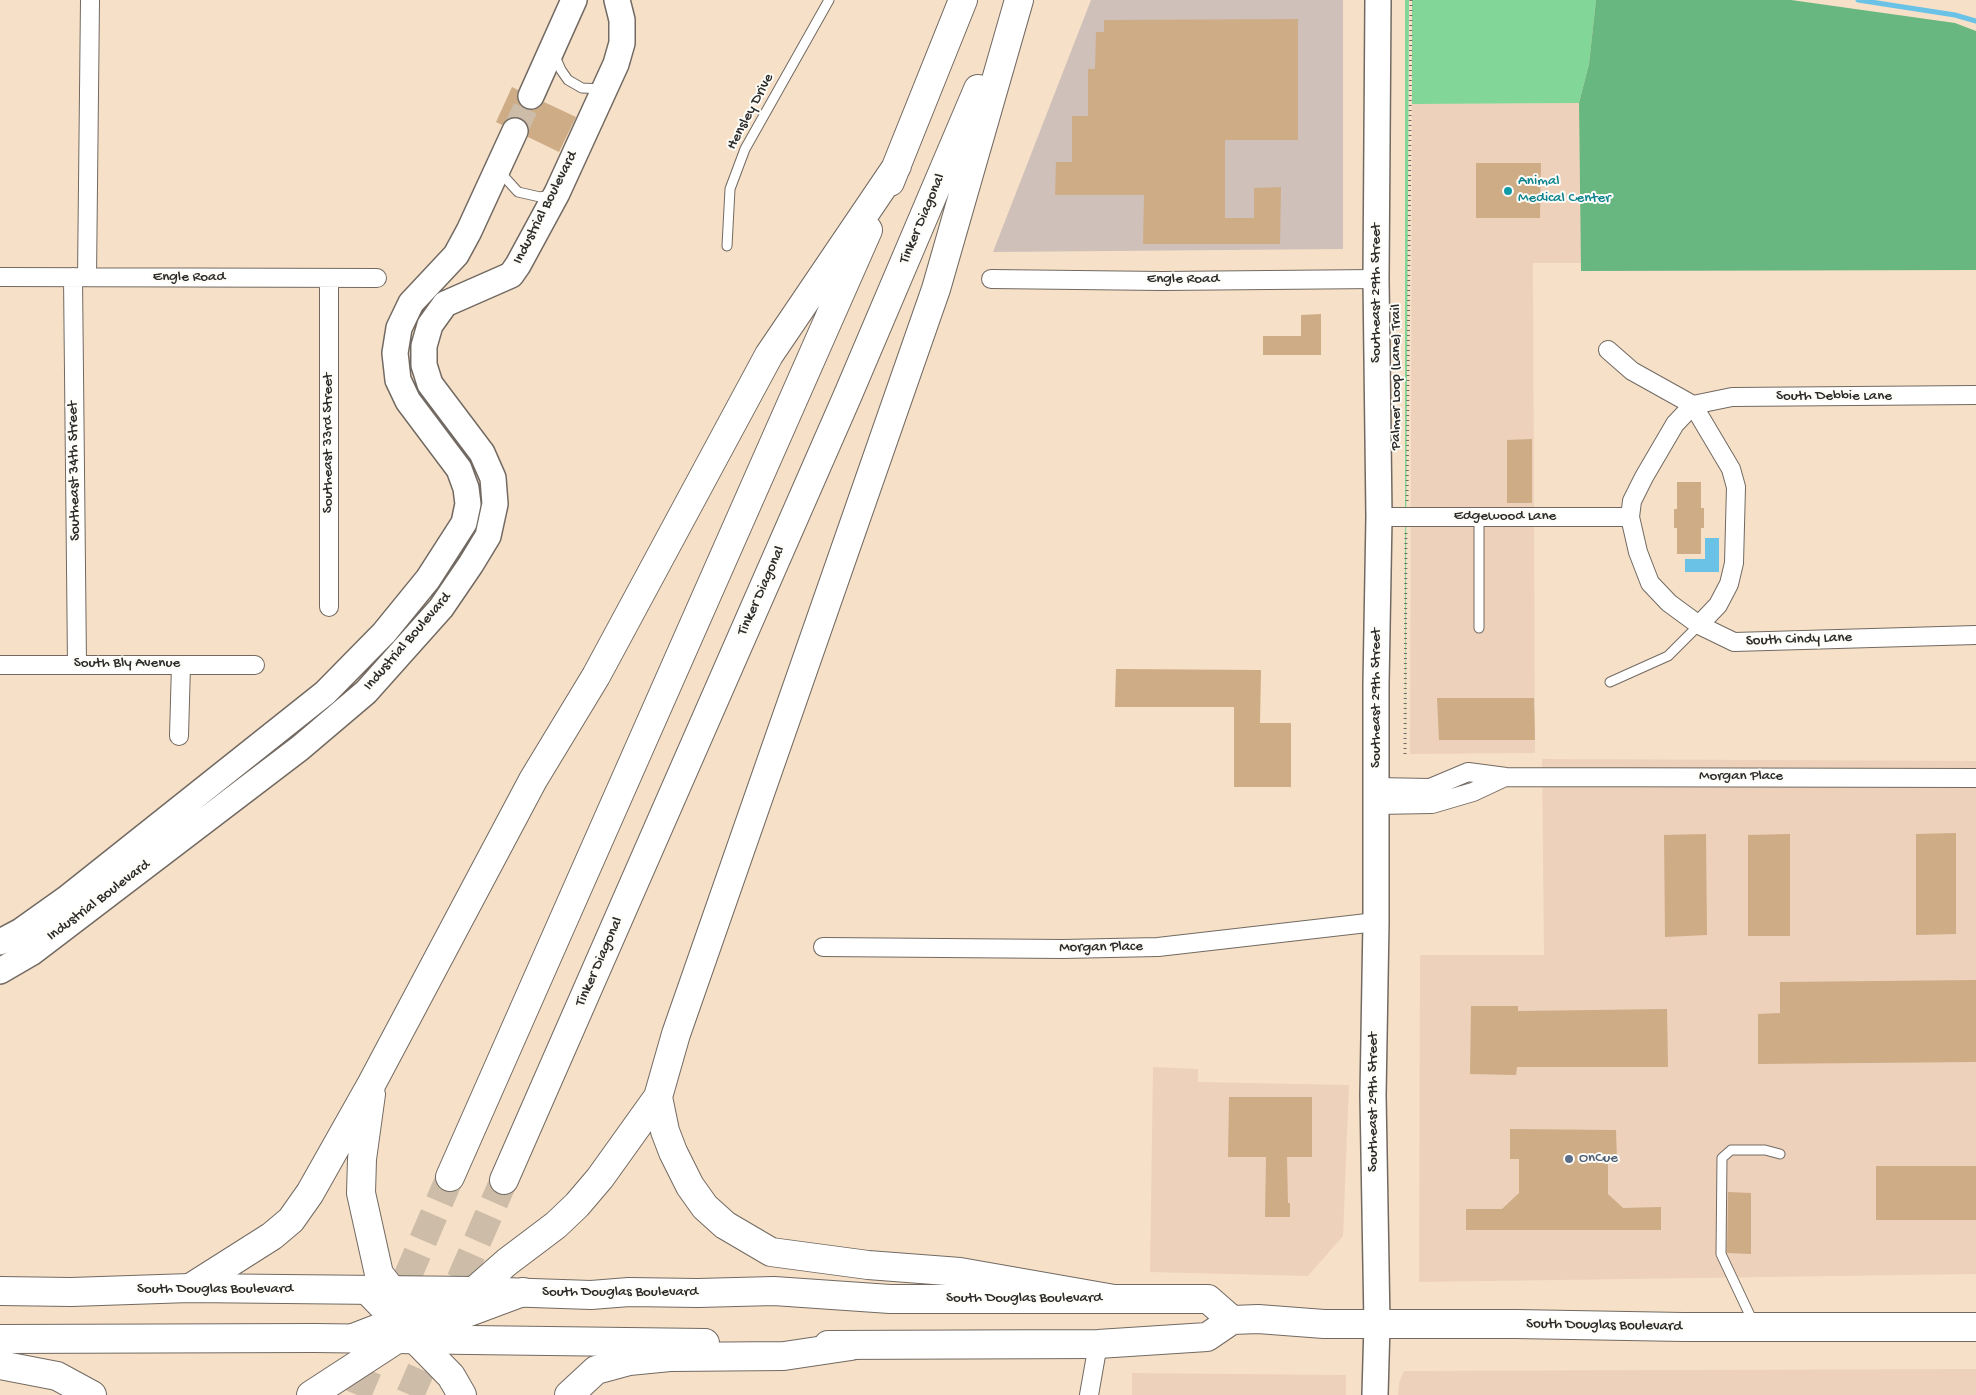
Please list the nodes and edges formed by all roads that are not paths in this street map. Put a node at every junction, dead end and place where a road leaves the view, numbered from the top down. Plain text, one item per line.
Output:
1 (90, 0) edge
2 (574, 0) edge
3 (617, 0) edge
4 (829, 0) edge
5 (963, 0) edge
6 (1018, 0) edge
7 (1378, 0) edge
8 (552, 49) junction
9 (605, 89) junction
10 (531, 96) tunnel mouth
11 (515, 131) tunnel mouth
12 (897, 166) junction
13 (498, 169) junction
14 (557, 193) junction
15 (727, 246) dead end
16 (80, 277) junction
17 (0, 278) edge
18 (328, 278) junction
19 (377, 278) dead end
20 (991, 279) dead end
21 (1376, 279) junction
22 (1608, 350) dead end
23 (1976, 396) edge
24 (1693, 405) junction
25 (1379, 517) junction
26 (1630, 517) junction
27 (1479, 518) junction
28 (329, 607) dead end
29 (1699, 625) junction
30 (1479, 628) dead end
31 (1976, 635) edge
32 (77, 664) junction
33 (255, 664) dead end
34 (181, 665) junction
35 (0, 666) edge
36 (1610, 682) dead end
37 (179, 736) dead end
38 (1976, 778) edge
39 (1376, 796) junction
40 (1376, 922) junction
41 (0, 942) edge
42 (823, 947) dead end
43 (0, 971) edge
44 (372, 1083) junction
45 (658, 1097) junction
46 (1780, 1154) dead end
47 (450, 1177) tunnel mouth
48 (504, 1180) tunnel mouth
49 (190, 1288) junction
50 (380, 1290) junction
51 (0, 1291) edge
52 (474, 1291) junction
53 (523, 1292) junction
54 (1114, 1299) junction
55 (1232, 1320) junction
56 (1376, 1324) junction
57 (1976, 1327) edge
58 (1756, 1328) junction
59 (412, 1330) junction
60 (0, 1339) edge
61 (1098, 1344) junction
62 (851, 1346) junction
63 (0, 1365) edge
64 (92, 1395) edge
65 (311, 1395) edge
66 (462, 1395) edge
67 (569, 1395) edge
68 (1089, 1395) edge
69 (1375, 1395) edge

1 - 16 street, Southeast 34th Street
2 - 8 main road
3 - 9 main road, Industrial Boulevard
4 - 15 lane, Hensley Drive
5 - 12 main road
6 - 45 main road
6 - 48 main road, Tinker Diagonal
7 - 21 main road, Southeast 29th Street
8 - 9 lane
8 - 10 main road
9 - 14 main road, Industrial Boulevard
11 - 13 main road, Industrial Boulevard
12 - 44 main road
12 - 47 main road
13 - 14 lane
13 - 41 main road, Industrial Boulevard
14 - 43 main road, Industrial Boulevard
16 - 17 street, Engle Road
16 - 18 street, Engle Road
16 - 32 street, Southeast 34th Street
18 - 19 street, Engle Road
18 - 28 street, Southeast 33rd Street
20 - 21 street, Engle Road
21 - 25 main road, Southeast 29th Street
22 - 24 street
23 - 24 street, South Debbie Lane
24 - 26 street
24 - 29 street
25 - 27 street, Edgewood Lane
25 - 39 main road, Southeast 29th Street
26 - 27 street, Edgewood Lane
26 - 29 street, South Cindy Lane
27 - 30 lane
29 - 31 street, South Cindy Lane
29 - 36 lane
32 - 34 street, South Bly Avenue
32 - 35 street, South Bly Avenue
33 - 34 street, South Bly Avenue
34 - 37 street
38 - 39 street, Morgan Place
39 - 40 main road, Southeast 29th Street
40 - 42 street, Morgan Place
40 - 56 main road, Southeast 29th Street
44 - 49 main road
44 - 50 main road
45 - 52 main road
45 - 54 main road
46 - 58 lane
49 - 50 main road, South Douglas Boulevard
49 - 51 main road, South Douglas Boulevard
50 - 52 main road, South Douglas Boulevard
50 - 59 main road
52 - 53 main road, South Douglas Boulevard
52 - 59 main road
53 - 54 main road, South Douglas Boulevard
53 - 59 main road
54 - 55 main road, South Douglas Boulevard
55 - 56 main road, South Douglas Boulevard
55 - 61 main road
56 - 58 main road, South Douglas Boulevard
56 - 69 main road, Southeast 29th Street
57 - 58 main road, South Douglas Boulevard
59 - 60 main road
59 - 62 main road
59 - 65 main road
59 - 66 main road
61 - 62 main road
61 - 68 street
62 - 67 main road
63 - 64 main road

